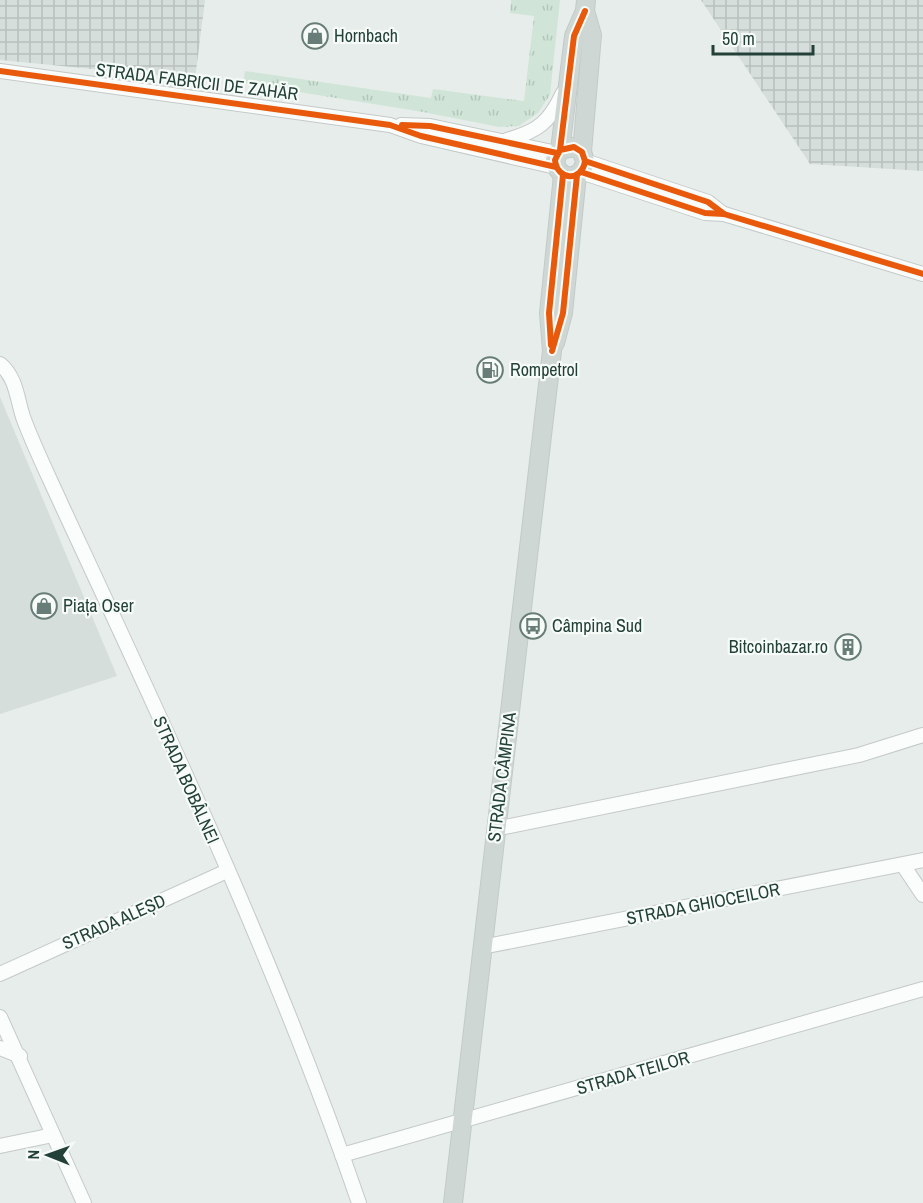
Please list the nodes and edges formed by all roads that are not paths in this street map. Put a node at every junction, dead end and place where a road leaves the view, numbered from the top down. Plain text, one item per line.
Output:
1 (586, 6) edge
2 (0, 71) edge
3 (568, 81) junction
4 (390, 125) junction
5 (506, 141) junction
6 (570, 163) junction
7 (923, 274) edge
8 (0, 364) edge
9 (923, 735) edge
10 (495, 829) junction
11 (923, 860) edge
12 (903, 865) junction
13 (227, 871) junction
14 (923, 895) edge
15 (482, 947) junction
16 (0, 974) edge
17 (923, 989) edge
18 (0, 1017) edge
19 (0, 1048) edge
20 (20, 1056) junction
21 (464, 1122) junction
22 (53, 1135) junction
23 (0, 1146) edge
24 (342, 1155) junction
25 (84, 1203) edge
26 (359, 1203) edge
27 (453, 1203) edge

1 - 3 main road
1 - 6 main road
2 - 4 street, STRADA FABRICII DE ZAHĂR
3 - 5 street
3 - 6 main road
4 - 5 street, STRADA FABRICII DE ZAHĂR
4 - 6 street, STRADA FABRICII DE ZAHĂR
5 - 6 street, STRADA FABRICII DE ZAHĂR
6 - 7 street, STRADA FABRICII DE ZAHĂR
6 - 10 main road, STRADA CÂMPINA
8 - 13 street, STRADA BOBÂLNEI
9 - 10 street
10 - 15 main road, STRADA CÂMPINA
11 - 12 street, STRADA GHIOCEILOR
12 - 14 street
12 - 15 street, STRADA GHIOCEILOR
13 - 16 street, STRADA ALEȘD
13 - 24 street, STRADA BOBÂLNEI
15 - 21 main road, STRADA CÂMPINA
17 - 21 street, STRADA TEILOR
18 - 20 street
19 - 20 street
20 - 22 street
21 - 24 street, STRADA TEILOR
21 - 27 main road, STRADA CÂMPINA
22 - 23 street
22 - 25 street
24 - 26 street, STRADA BOBÂLNEI

